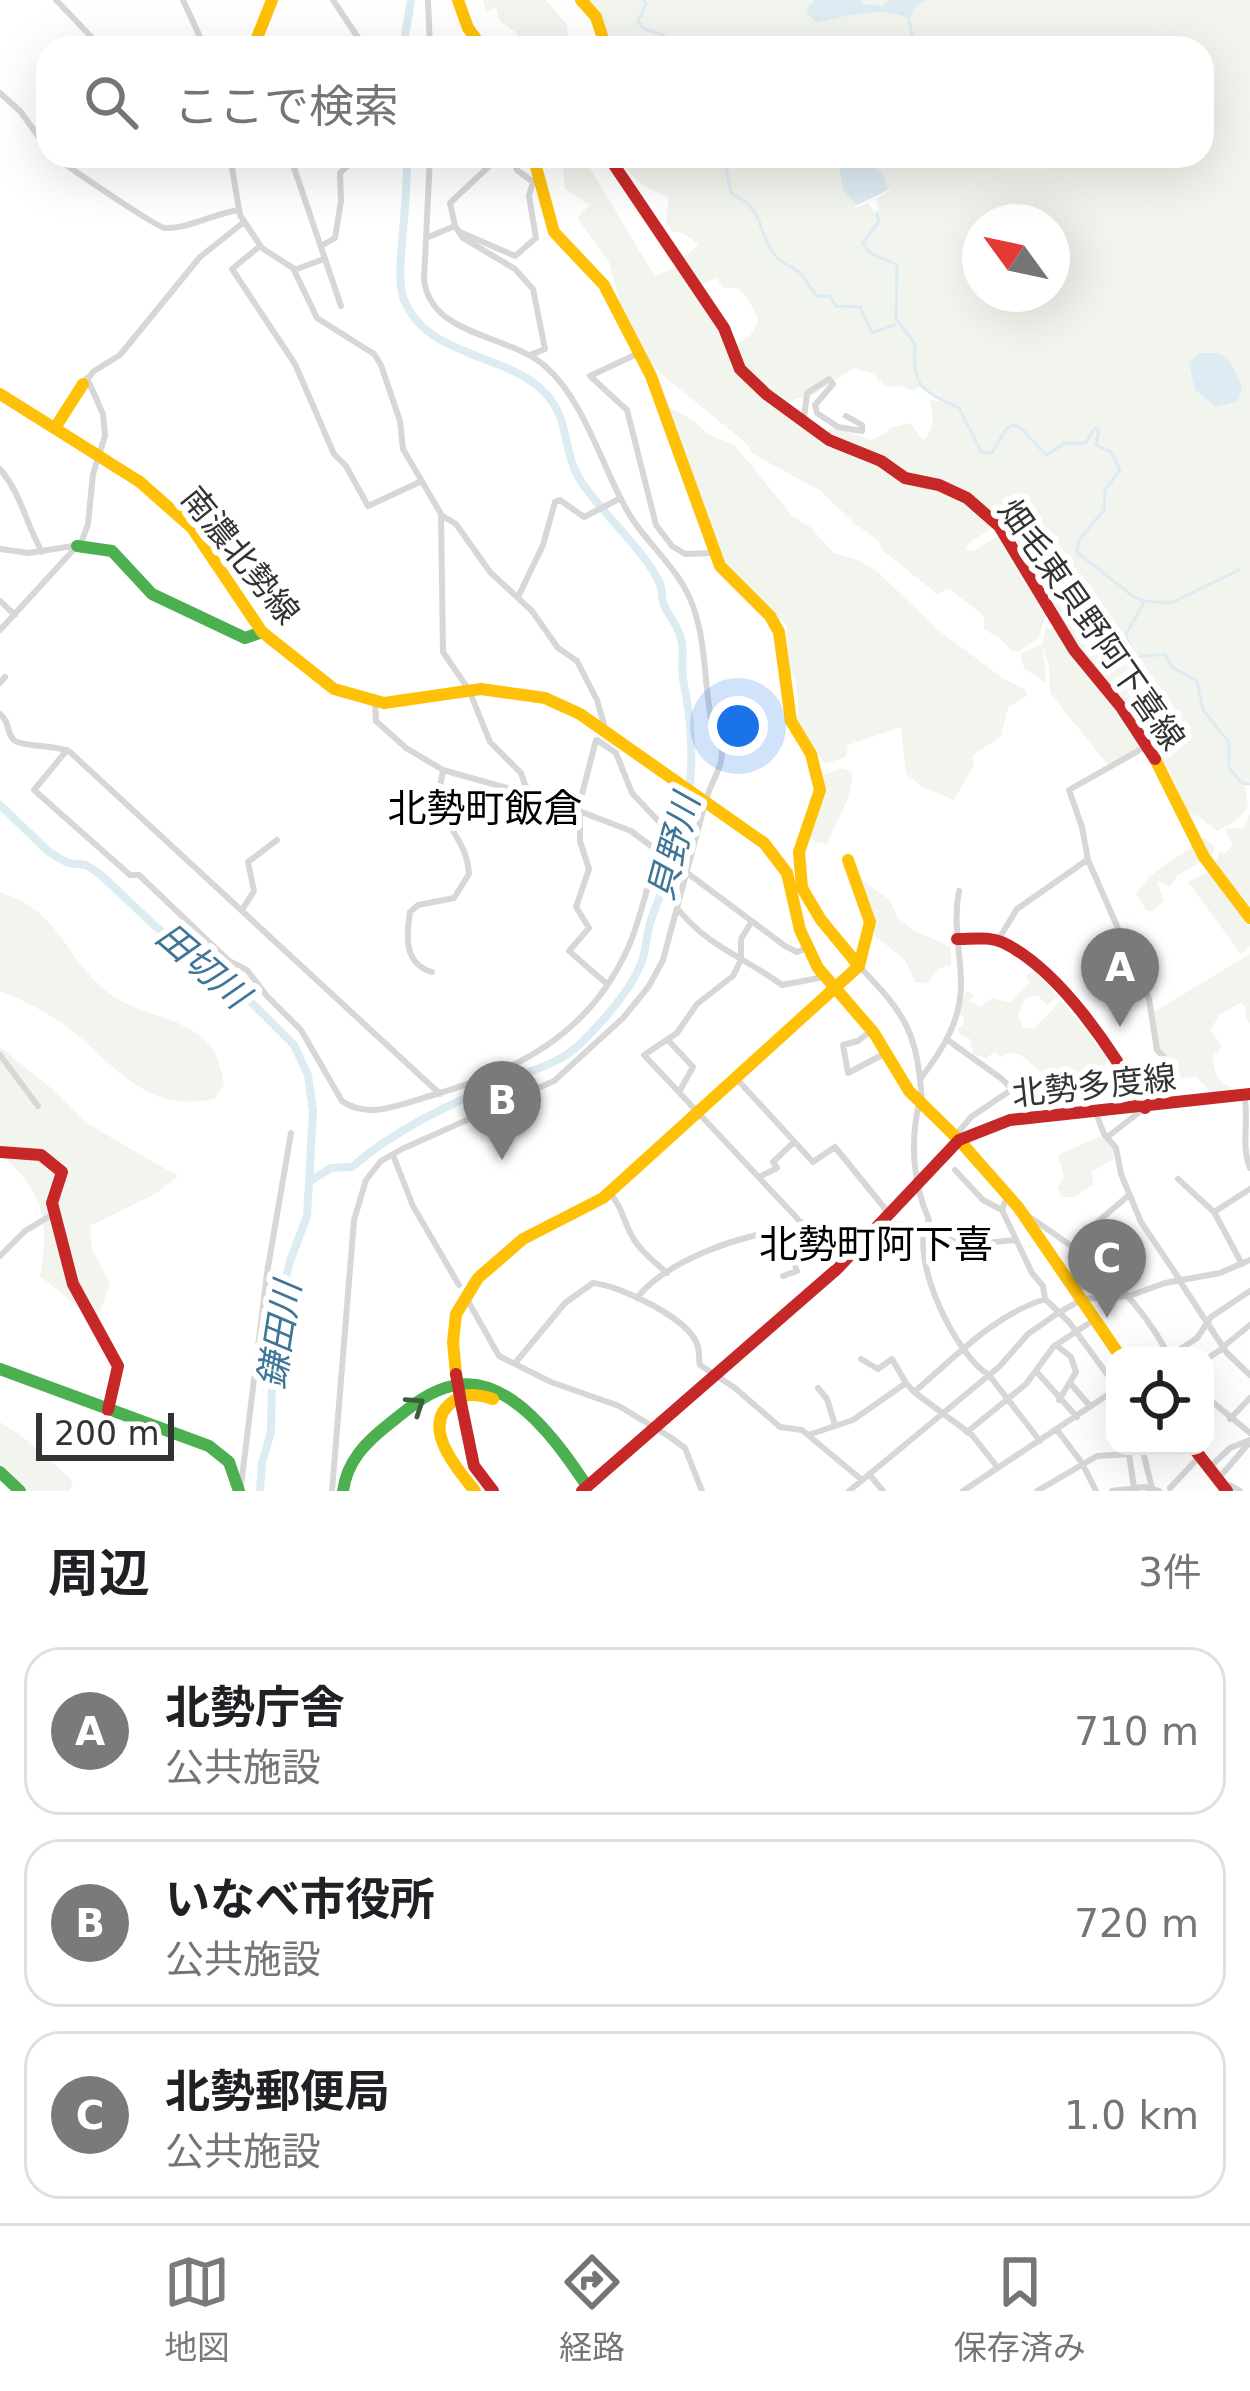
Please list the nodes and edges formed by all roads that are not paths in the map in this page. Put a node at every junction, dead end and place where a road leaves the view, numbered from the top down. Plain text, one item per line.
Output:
1 (56, 0) edge
2 (183, 0) edge
3 (272, 0) edge
4 (333, 0) edge
5 (428, 0) edge
6 (458, 0) edge
7 (581, 0) edge
8 (90, 36) edge
9 (200, 36) edge
10 (258, 36) edge
11 (357, 36) edge
12 (430, 36) edge
13 (474, 36) edge
14 (602, 36) edge
15 (0, 93) edge
16 (36, 132) edge
17 (68, 168) edge
18 (232, 168) edge
19 (294, 168) edge
20 (344, 168) edge
21 (429, 168) edge
22 (487, 168) edge
23 (517, 168) edge
24 (536, 168) edge
25 (616, 168) edge
26 (239, 210) junction
27 (244, 222) junction
28 (456, 228) junction
29 (426, 238) junction
30 (260, 246) junction
31 (321, 246) junction
32 (326, 258) junction
33 (294, 270) junction
34 (341, 306) dead end
35 (639, 353) junction
36 (530, 355) junction
37 (85, 381) junction
38 (0, 394) edge
39 (845, 416) dead end
40 (804, 418) junction
41 (56, 428) junction
42 (0, 469) edge
43 (422, 481) junction
44 (620, 499) junction
45 (441, 515) junction
46 (78, 546) junction
47 (0, 549) edge
48 (42, 552) junction
49 (714, 553) junction
50 (518, 597) junction
51 (0, 601) edge
52 (15, 615) junction
53 (0, 630) edge
54 (262, 632) junction
55 (469, 690) junction
56 (375, 702) junction
57 (0, 714) edge
58 (602, 736) junction
59 (1144, 747) junction
60 (67, 750) junction
61 (443, 770) junction
62 (535, 795) junction
63 (704, 801) junction
64 (581, 813) junction
65 (277, 840) dead end
66 (658, 850) junction
67 (848, 860) dead end
68 (1088, 860) junction
69 (684, 869) junction
70 (959, 891) dead end
71 (677, 908) junction
72 (242, 910) junction
73 (1250, 918) edge
74 (752, 921) junction
75 (957, 939) junction
76 (998, 940) junction
77 (807, 948) junction
78 (740, 958) junction
79 (859, 966) junction
80 (432, 972) dead end
81 (824, 977) junction
82 (607, 983) junction
83 (833, 990) junction
84 (872, 1030) junction
85 (668, 1040) junction
86 (948, 1040) junction
87 (886, 1053) junction
88 (0, 1055) edge
89 (736, 1077) junction
90 (921, 1078) junction
91 (1012, 1089) junction
92 (679, 1092) junction
93 (440, 1094) junction
94 (1247, 1094) edge
95 (921, 1104) junction
96 (38, 1106) dead end
97 (1162, 1106) junction
98 (1145, 1108) junction
99 (699, 1111) junction
100 (1096, 1113) junction
101 (1051, 1117) junction
102 (291, 1133) dead end
103 (1108, 1136) junction
104 (957, 1138) junction
105 (794, 1142) junction
106 (0, 1152) edge
107 (393, 1155) junction
108 (1250, 1168) edge
109 (955, 1170) dead end
110 (759, 1177) junction
111 (1178, 1179) dead end
112 (917, 1184) junction
113 (1250, 1189) edge
114 (609, 1193) junction
115 (1008, 1193) junction
116 (1129, 1195) junction
117 (1002, 1210) junction
118 (1020, 1210) junction
119 (1214, 1212) junction
120 (53, 1214) junction
121 (880, 1224) junction
122 (787, 1231) junction
123 (1088, 1231) dead end
124 (810, 1232) junction
125 (921, 1232) junction
126 (1015, 1240) junction
127 (0, 1256) edge
128 (1246, 1262) edge
129 (1102, 1267) junction
130 (667, 1273) junction
131 (783, 1276) dead end
132 (1180, 1280) junction
133 (459, 1286) dead end
134 (1250, 1291) edge
135 (1080, 1294) junction
136 (1130, 1296) junction
137 (637, 1298) junction
138 (1045, 1299) junction
139 (468, 1300) dead end
140 (1058, 1313) junction
141 (1096, 1319) junction
142 (1208, 1321) junction
143 (1250, 1325) edge
144 (1074, 1334) junction
145 (1056, 1345) junction
146 (1114, 1347) edge
147 (1164, 1347) edge
148 (1184, 1347) edge
149 (1223, 1347) junction
150 (966, 1348) junction
151 (1214, 1354) edge
152 (861, 1360) dead end
153 (516, 1362) junction
154 (0, 1369) edge
155 (1036, 1371) junction
156 (989, 1375) junction
157 (1106, 1375) edge
158 (717, 1376) junction
159 (1250, 1376) edge
160 (906, 1383) junction
161 (1070, 1383) junction
162 (818, 1388) dead end
163 (914, 1392) junction
164 (1106, 1394) edge
165 (1007, 1398) junction
166 (1250, 1399) edge
167 (1059, 1400) junction
168 (1214, 1404) edge
169 (1090, 1406) junction
170 (108, 1411) junction
171 (941, 1415) junction
172 (1077, 1417) junction
173 (1230, 1419) junction
174 (836, 1425) junction
175 (656, 1430) junction
176 (1057, 1430) junction
177 (967, 1432) junction
178 (808, 1435) junction
179 (1250, 1438) edge
180 (1040, 1441) junction
181 (1113, 1455) edge
182 (1129, 1455) edge
183 (1147, 1455) edge
184 (1082, 1463) junction
185 (998, 1468) junction
186 (1213, 1472) edge
187 (869, 1474) junction
188 (2, 1475) edge
189 (862, 1480) junction
190 (974, 1484) junction
191 (584, 1488) edge
192 (1134, 1488) junction
193 (239, 1490) edge
194 (1164, 1490) edge
195 (20, 1491) edge
196 (332, 1491) edge
197 (343, 1491) edge
198 (475, 1491) edge
199 (493, 1491) edge
200 (702, 1491) edge
201 (849, 1491) edge
202 (883, 1491) edge
203 (963, 1491) edge
204 (981, 1491) edge
205 (1037, 1491) edge
206 (1096, 1491) edge
207 (1112, 1491) edge
208 (1208, 1491) edge
209 (1240, 1491) edge

1 - 8 street
2 - 9 street
3 - 10 main road
4 - 11 street
5 - 12 street
6 - 13 main road
7 - 14 main road
15 - 16 street
17 - 26 street
18 - 26 street
19 - 31 street
20 - 31 street
21 - 29 street
22 - 28 street
23 - 28 street
24 - 35 main road
25 - 40 main road, 畑毛東貝野阿下喜線
26 - 27 street
27 - 30 street
27 - 37 street
28 - 29 street
28 - 36 street
29 - 36 street
30 - 33 street
30 - 43 street
31 - 32 street
32 - 33 street
32 - 34 street
33 - 43 street
35 - 49 main road
35 - 49 street
36 - 44 street
37 - 41 main road
37 - 46 street
38 - 41 main road, 南濃北勢線
39 - 40 street
40 - 59 main road, 畑毛東貝野阿下喜線
41 - 54 main road, 南濃北勢線, bridge
42 - 48 street
43 - 45 street
44 - 50 street
44 - 63 street
45 - 50 street
45 - 55 street
46 - 48 street
46 - 52 street
46 - 54 main road
47 - 48 street
49 - 79 main road
50 - 58 street
51 - 52 street
52 - 53 street
54 - 56 main road, 南濃北勢線
55 - 56 main road, 南濃北勢線
55 - 58 main road, 南濃北勢線
55 - 62 street
56 - 61 street
57 - 60 street
58 - 63 main road, 南濃北勢線
58 - 64 street
58 - 66 street
59 - 68 street
59 - 73 main road, 畑毛東貝野阿下喜線
60 - 72 street
60 - 93 street
61 - 62 street
61 - 80 street
62 - 64 street
63 - 69 street
63 - 77 main road, 南濃北勢線
64 - 66 street
64 - 82 street
65 - 72 street
66 - 69 street
66 - 82 street
67 - 79 main road
68 - 76 street
68 - 97 street
69 - 71 street
69 - 74 street
70 - 75 street
71 - 78 street
71 - 107 street
72 - 93 street
74 - 77 street
74 - 78 street
75 - 76 main road
75 - 86 street
76 - 98 main road
77 - 81 main road, 南濃北勢線
78 - 81 street
78 - 85 street
79 - 83 main road
79 - 90 street
81 - 83 main road, 南濃北勢線
82 - 93 street
83 - 84 main road, 南濃北勢線
83 - 89 main road
84 - 87 main road, 南濃北勢線
84 - 87 street
85 - 92 street
85 - 92 street
86 - 90 street
86 - 91 street
87 - 95 main road, 南濃北勢線
88 - 96 street
89 - 99 main road
89 - 105 street
90 - 95 street
91 - 101 street
91 - 104 street
92 - 99 street
94 - 97 main road, 北勢多度線
94 - 108 street
95 - 104 main road, 南濃北勢線
95 - 112 street
97 - 98 main road, 北勢多度線
98 - 100 main road, 北勢多度線
98 - 103 street
99 - 110 street
99 - 114 main road
100 - 101 main road, 北勢多度線
100 - 103 street
101 - 104 main road, 北勢多度線
102 - 193 street
103 - 116 street
104 - 112 main road, 北勢多度線
104 - 115 main road, 南濃北勢線
105 - 110 street
105 - 121 street
106 - 120 main road
107 - 133 street
107 - 196 street
109 - 117 street
110 - 124 street
111 - 119 street
112 - 121 main road, 北勢多度線
112 - 125 street
113 - 119 street
114 - 130 street
114 - 199 main road, bridge
115 - 117 street
115 - 118 main road, 南濃北勢線
116 - 123 street
116 - 132 street
117 - 126 street
118 - 129 street
118 - 135 main road, 南濃北勢線
119 - 128 street
120 - 127 street
120 - 170 main road
121 - 124 street
121 - 125 street
121 - 158 main road, 北勢多度線
122 - 124 street
122 - 130 street
122 - 131 street
125 - 126 street
125 - 150 street
126 - 138 street
128 - 132 street
129 - 135 street
129 - 136 street
130 - 137 street
132 - 136 street
132 - 142 street
134 - 142 street
135 - 136 street
135 - 140 street
135 - 141 main road, 南濃北勢線
136 - 147 street
137 - 153 street
137 - 158 street
138 - 140 street
138 - 150 street
139 - 153 street
140 - 144 street
140 - 156 street
141 - 144 street
141 - 146 main road, 南濃北勢線
142 - 148 street
142 - 149 street
143 - 149 street
144 - 145 street
144 - 157 street
145 - 155 street
145 - 161 street
149 - 151 street
149 - 159 street
150 - 156 street
150 - 163 street
152 - 160 street
153 - 175 street
154 - 170 main road
155 - 165 street
155 - 167 street
156 - 165 street
156 - 171 street
158 - 175 main road, 北勢多度線
158 - 178 street
160 - 163 street
160 - 174 street
161 - 167 street
161 - 169 street
162 - 174 street
163 - 171 street
164 - 169 street
165 - 177 street
165 - 180 street
166 - 173 street
167 - 172 street
168 - 173 street
169 - 172 street
170 - 193 main road
171 - 177 street
171 - 187 street
172 - 176 street
173 - 179 street
174 - 178 street
175 - 191 main road, 北勢多度線
175 - 200 street
176 - 180 street
176 - 184 street
177 - 185 street
178 - 189 street
179 - 186 street
179 - 186 street
180 - 185 street
181 - 184 street
182 - 192 street
183 - 194 street
184 - 205 street
184 - 206 street
185 - 190 street
186 - 194 street
186 - 208 street
186 - 209 street
187 - 189 street
187 - 202 street
188 - 195 main road
189 - 201 street
190 - 203 street
190 - 204 street
197 -> 191 main road
191 - 198 main road
192 - 194 street
192 - 207 street

